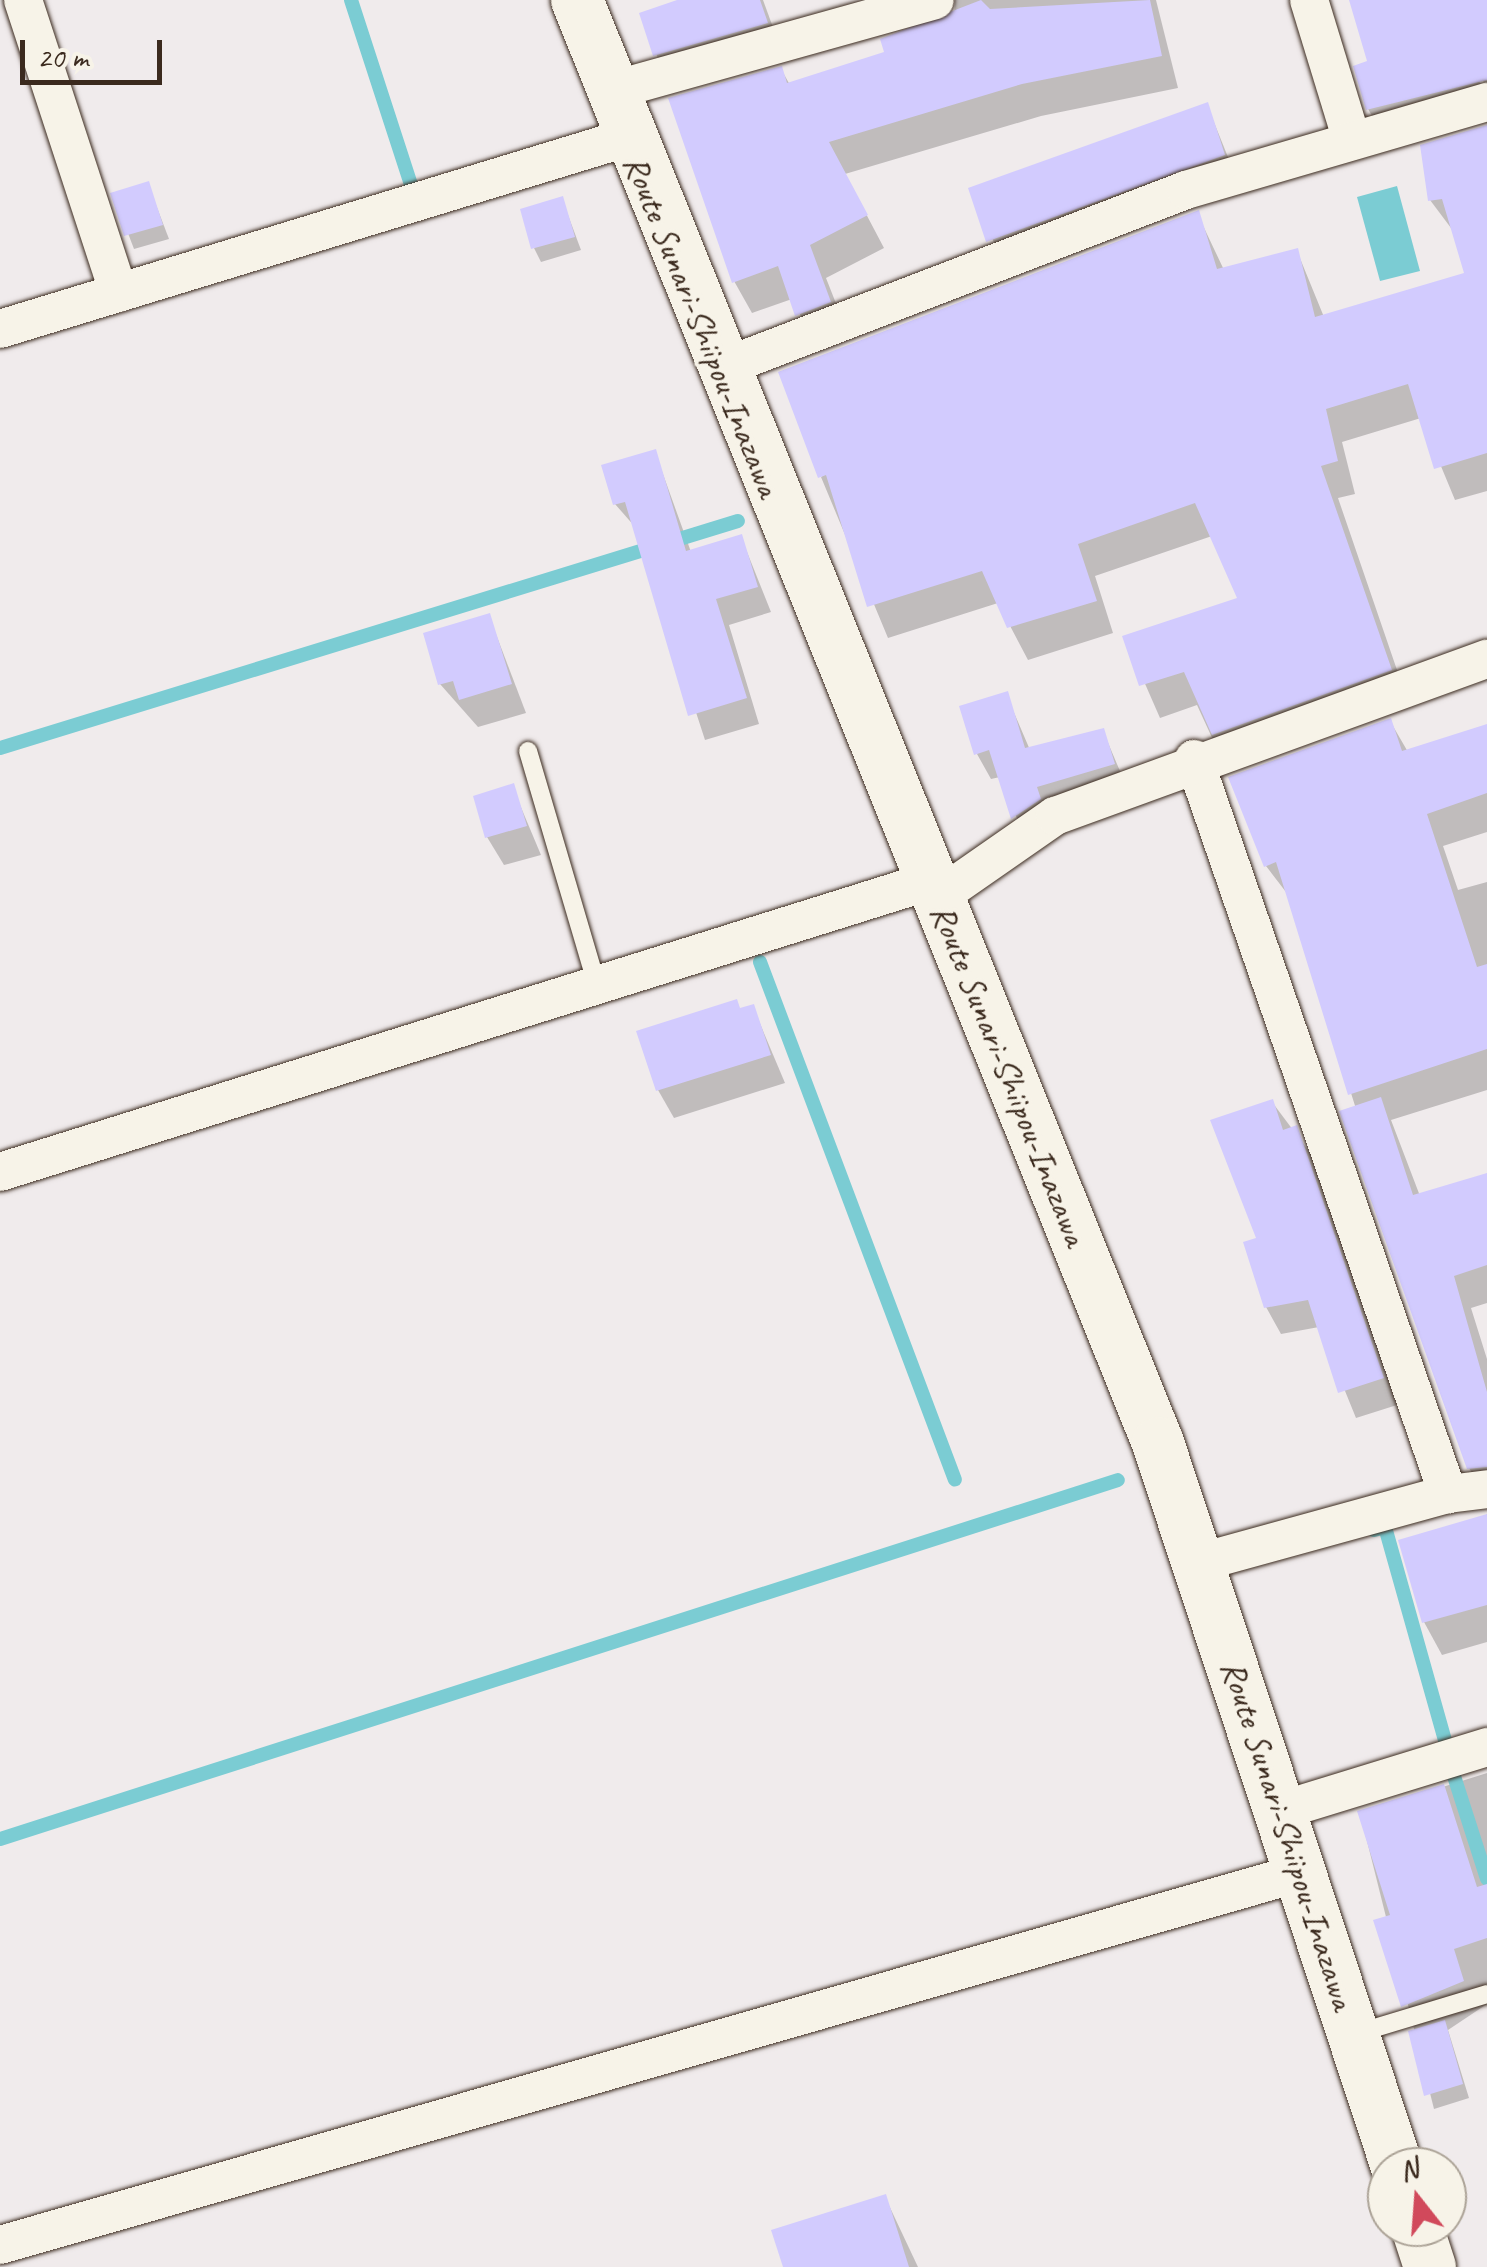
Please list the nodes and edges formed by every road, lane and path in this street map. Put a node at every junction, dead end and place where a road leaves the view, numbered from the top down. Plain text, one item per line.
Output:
1 (24, 0) edge
2 (577, 0) edge
3 (935, 0) edge
4 (1309, 0) edge
5 (1487, 102) edge
6 (618, 115) junction
7 (1352, 142) junction
8 (119, 293) junction
9 (0, 330) edge
10 (719, 368) junction
11 (1487, 659) edge
12 (528, 751) dead end
13 (1194, 759) junction
14 (934, 890) junction
15 (597, 985) junction
16 (0, 1172) edge
17 (1487, 1489) edge
18 (1448, 1494) junction
19 (1201, 1562) junction
20 (1487, 1748) edge
21 (1279, 1811) junction
22 (1299, 1873) junction
23 (1487, 1994) edge
24 (1353, 2034) junction
25 (1390, 2147) edge
26 (0, 2244) edge

1 - 8 street
2 - 6 main road, Route Sunari-Shiipou-Inazawa
3 - 6 street
4 - 7 street
5 - 7 street
6 - 8 street
6 - 10 main road, Route Sunari-Shiipou-Inazawa
7 - 10 street
8 - 9 street
10 - 14 main road, Route Sunari-Shiipou-Inazawa
11 - 13 street
12 - 15 lane
13 - 14 street
13 - 18 street
14 - 15 street
14 - 19 main road, Route Sunari-Shiipou-Inazawa
15 - 16 street
17 - 18 street
18 - 19 street
19 - 21 main road, Route Sunari-Shiipou-Inazawa
20 - 21 street
21 - 22 main road, Route Sunari-Shiipou-Inazawa
22 - 24 main road, Route Sunari-Shiipou-Inazawa
22 - 26 street
23 - 24 lane
24 - 25 main road, Route Sunari-Shiipou-Inazawa

